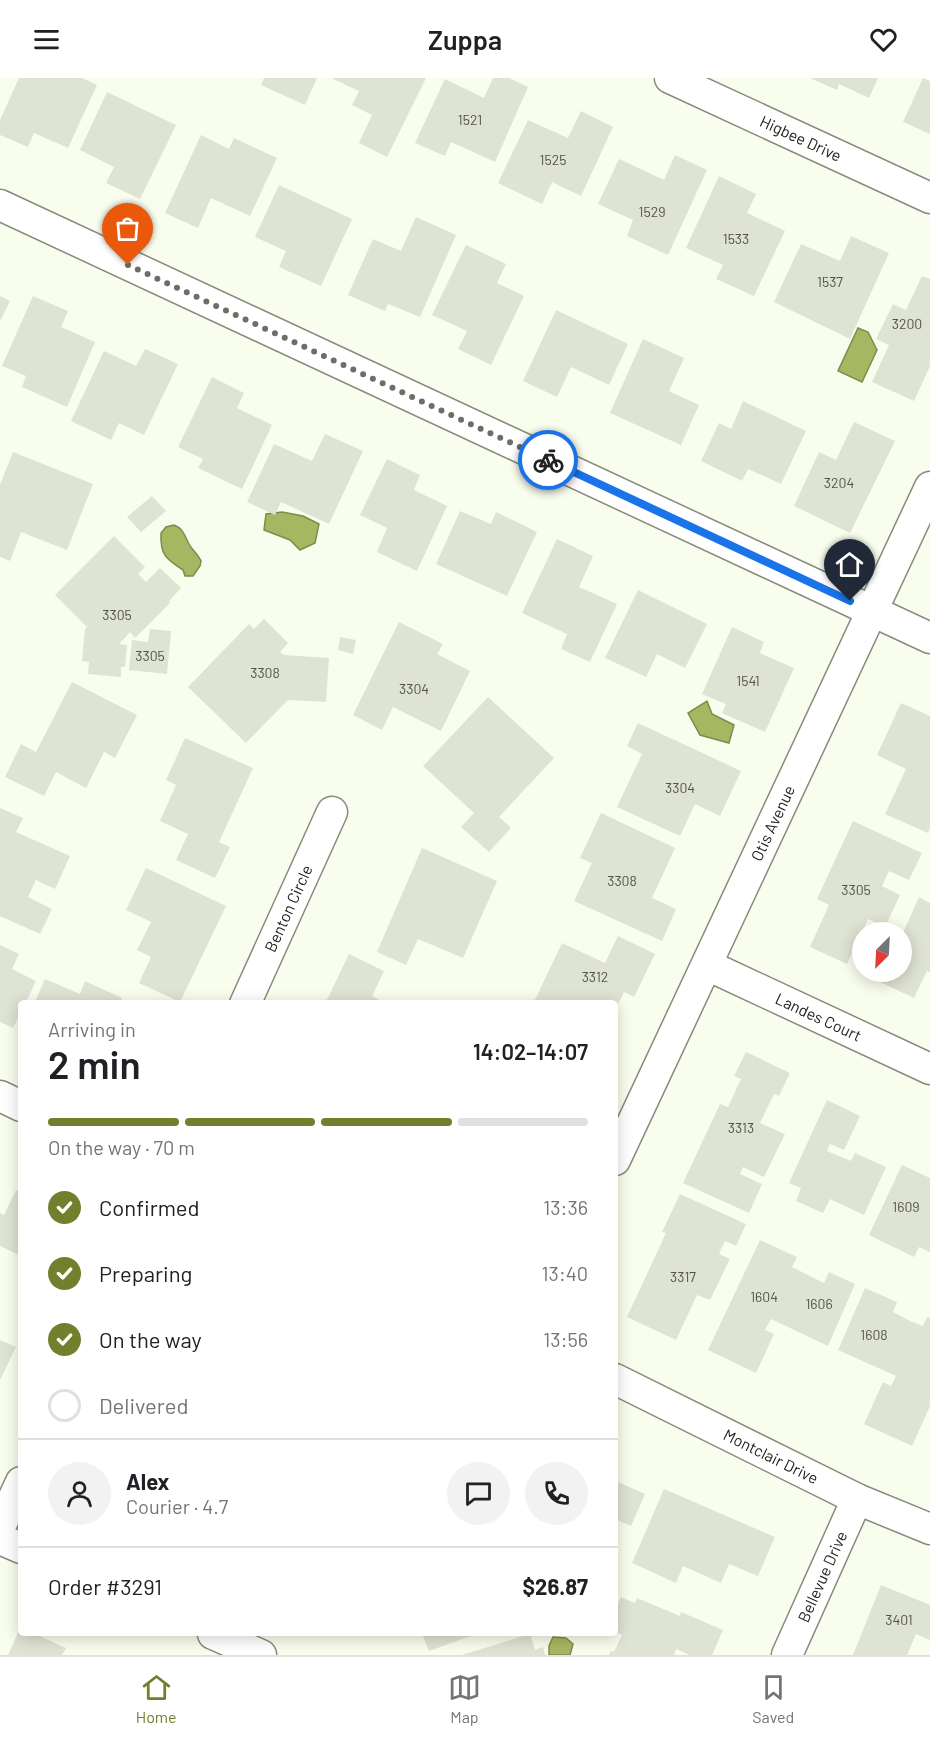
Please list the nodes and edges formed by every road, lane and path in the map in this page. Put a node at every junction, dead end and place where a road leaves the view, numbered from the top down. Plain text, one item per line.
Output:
1 (670, 78) edge
2 (930, 198) edge
3 (0, 205) edge
4 (930, 487) edge
5 (872, 611) junction
6 (930, 638) edge
7 (332, 812) dead end
8 (707, 965) junction
9 (247, 1000) edge
10 (930, 1069) edge
11 (0, 1096) edge
12 (18, 1105) edge
13 (618, 1154) edge
14 (618, 1380) edge
15 (18, 1488) edge
16 (857, 1499) junction
17 (0, 1527) edge
18 (930, 1529) edge
19 (0, 1539) edge
20 (18, 1547) edge
21 (218, 1636) edge
22 (261, 1655) edge
23 (787, 1655) edge

1 - 2 street, Higbee Drive
3 - 5 street
4 - 5 street, Otis Avenue
5 - 6 street
5 - 8 street, Otis Avenue
7 - 9 street, Benton Circle
8 - 10 street, Landes Court
8 - 13 street, Otis Avenue
11 - 12 street
14 - 16 street, Montclair Drive
15 - 17 street
16 - 18 street, Montclair Drive
16 - 23 street, Bellevue Drive
19 - 20 street
21 - 22 street

